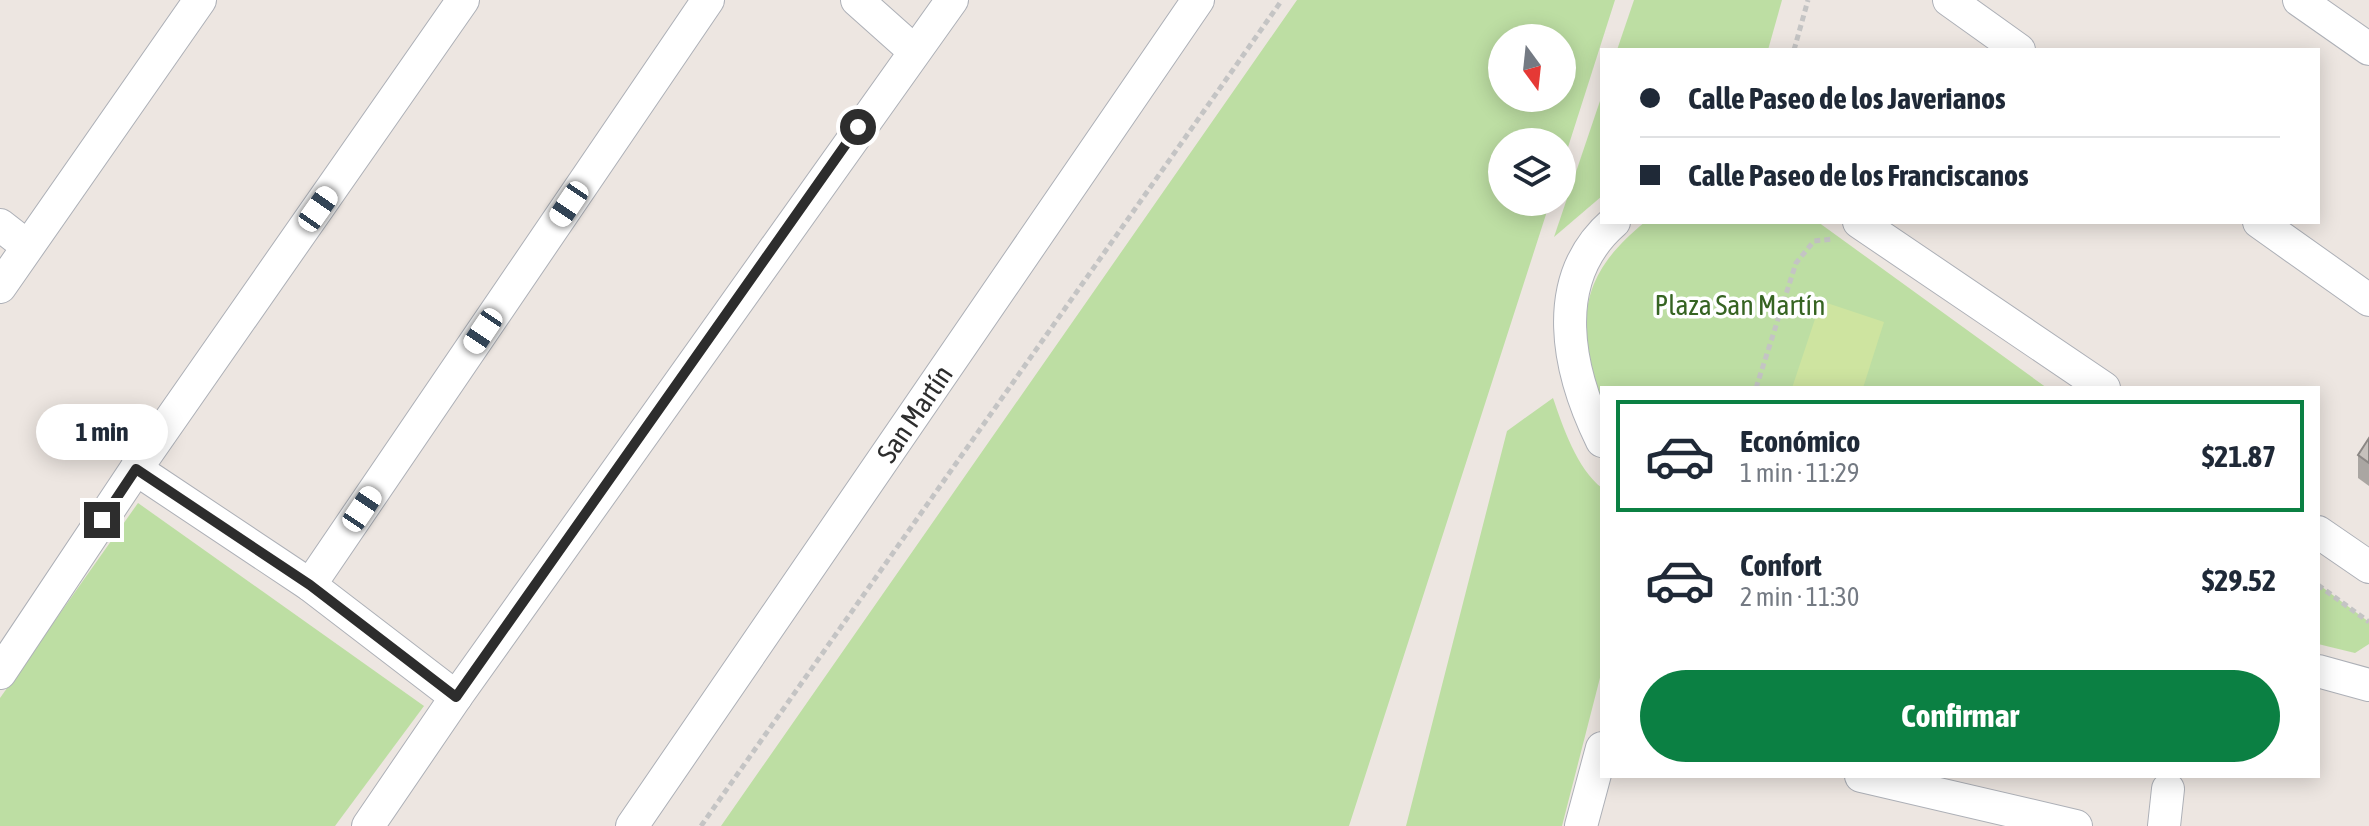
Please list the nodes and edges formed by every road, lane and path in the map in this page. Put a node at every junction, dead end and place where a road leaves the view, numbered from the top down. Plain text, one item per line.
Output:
1 (200, 0) edge
2 (463, 0) edge
3 (708, 0) edge
4 (857, 0) edge
5 (952, 0) edge
6 (1198, 0) edge
7 (1282, 0) edge
8 (1808, 0) edge
9 (1949, 0) edge
10 (2299, 0) edge
11 (2338, 11) edge
12 (1795, 48) edge
13 (2016, 48) edge
14 (2369, 49) edge
15 (913, 50) junction
16 (1612, 224) edge
17 (2262, 224) edge
18 (0, 225) edge
19 (1851, 231) edge
20 (27, 246) junction
21 (0, 287) edge
22 (2369, 300) edge
23 (1757, 386) edge
24 (2101, 386) edge
25 (1600, 437) edge
26 (136, 469) junction
27 (2320, 533) edge
28 (2369, 567) edge
29 (310, 585) junction
30 (2320, 586) edge
31 (2369, 622) edge
32 (2320, 672) edge
33 (0, 673) edge
34 (2369, 685) edge
35 (456, 697) junction
36 (1600, 755) edge
37 (1870, 778) edge
38 (2168, 789) dead end
39 (368, 826) edge
40 (632, 826) edge
41 (701, 826) edge
42 (1581, 826) edge
43 (2076, 826) edge
44 (2164, 826) edge

1 - 20 street
2 - 26 street
3 - 29 street
4 - 15 street
5 - 15 street
6 - 40 street, San Martín
7 - 41 path
8 - 12 path
9 - 13 street
10 - 11 street
11 - 14 street
15 - 35 street
16 - 25 street
17 - 22 street
18 - 20 street
19 - 23 path
19 - 24 street
20 - 21 street
26 - 29 street
26 - 33 street
27 - 28 street
29 - 35 street
30 - 31 path
32 - 34 street
35 - 39 street
36 - 42 street
37 - 43 street
38 - 44 street

